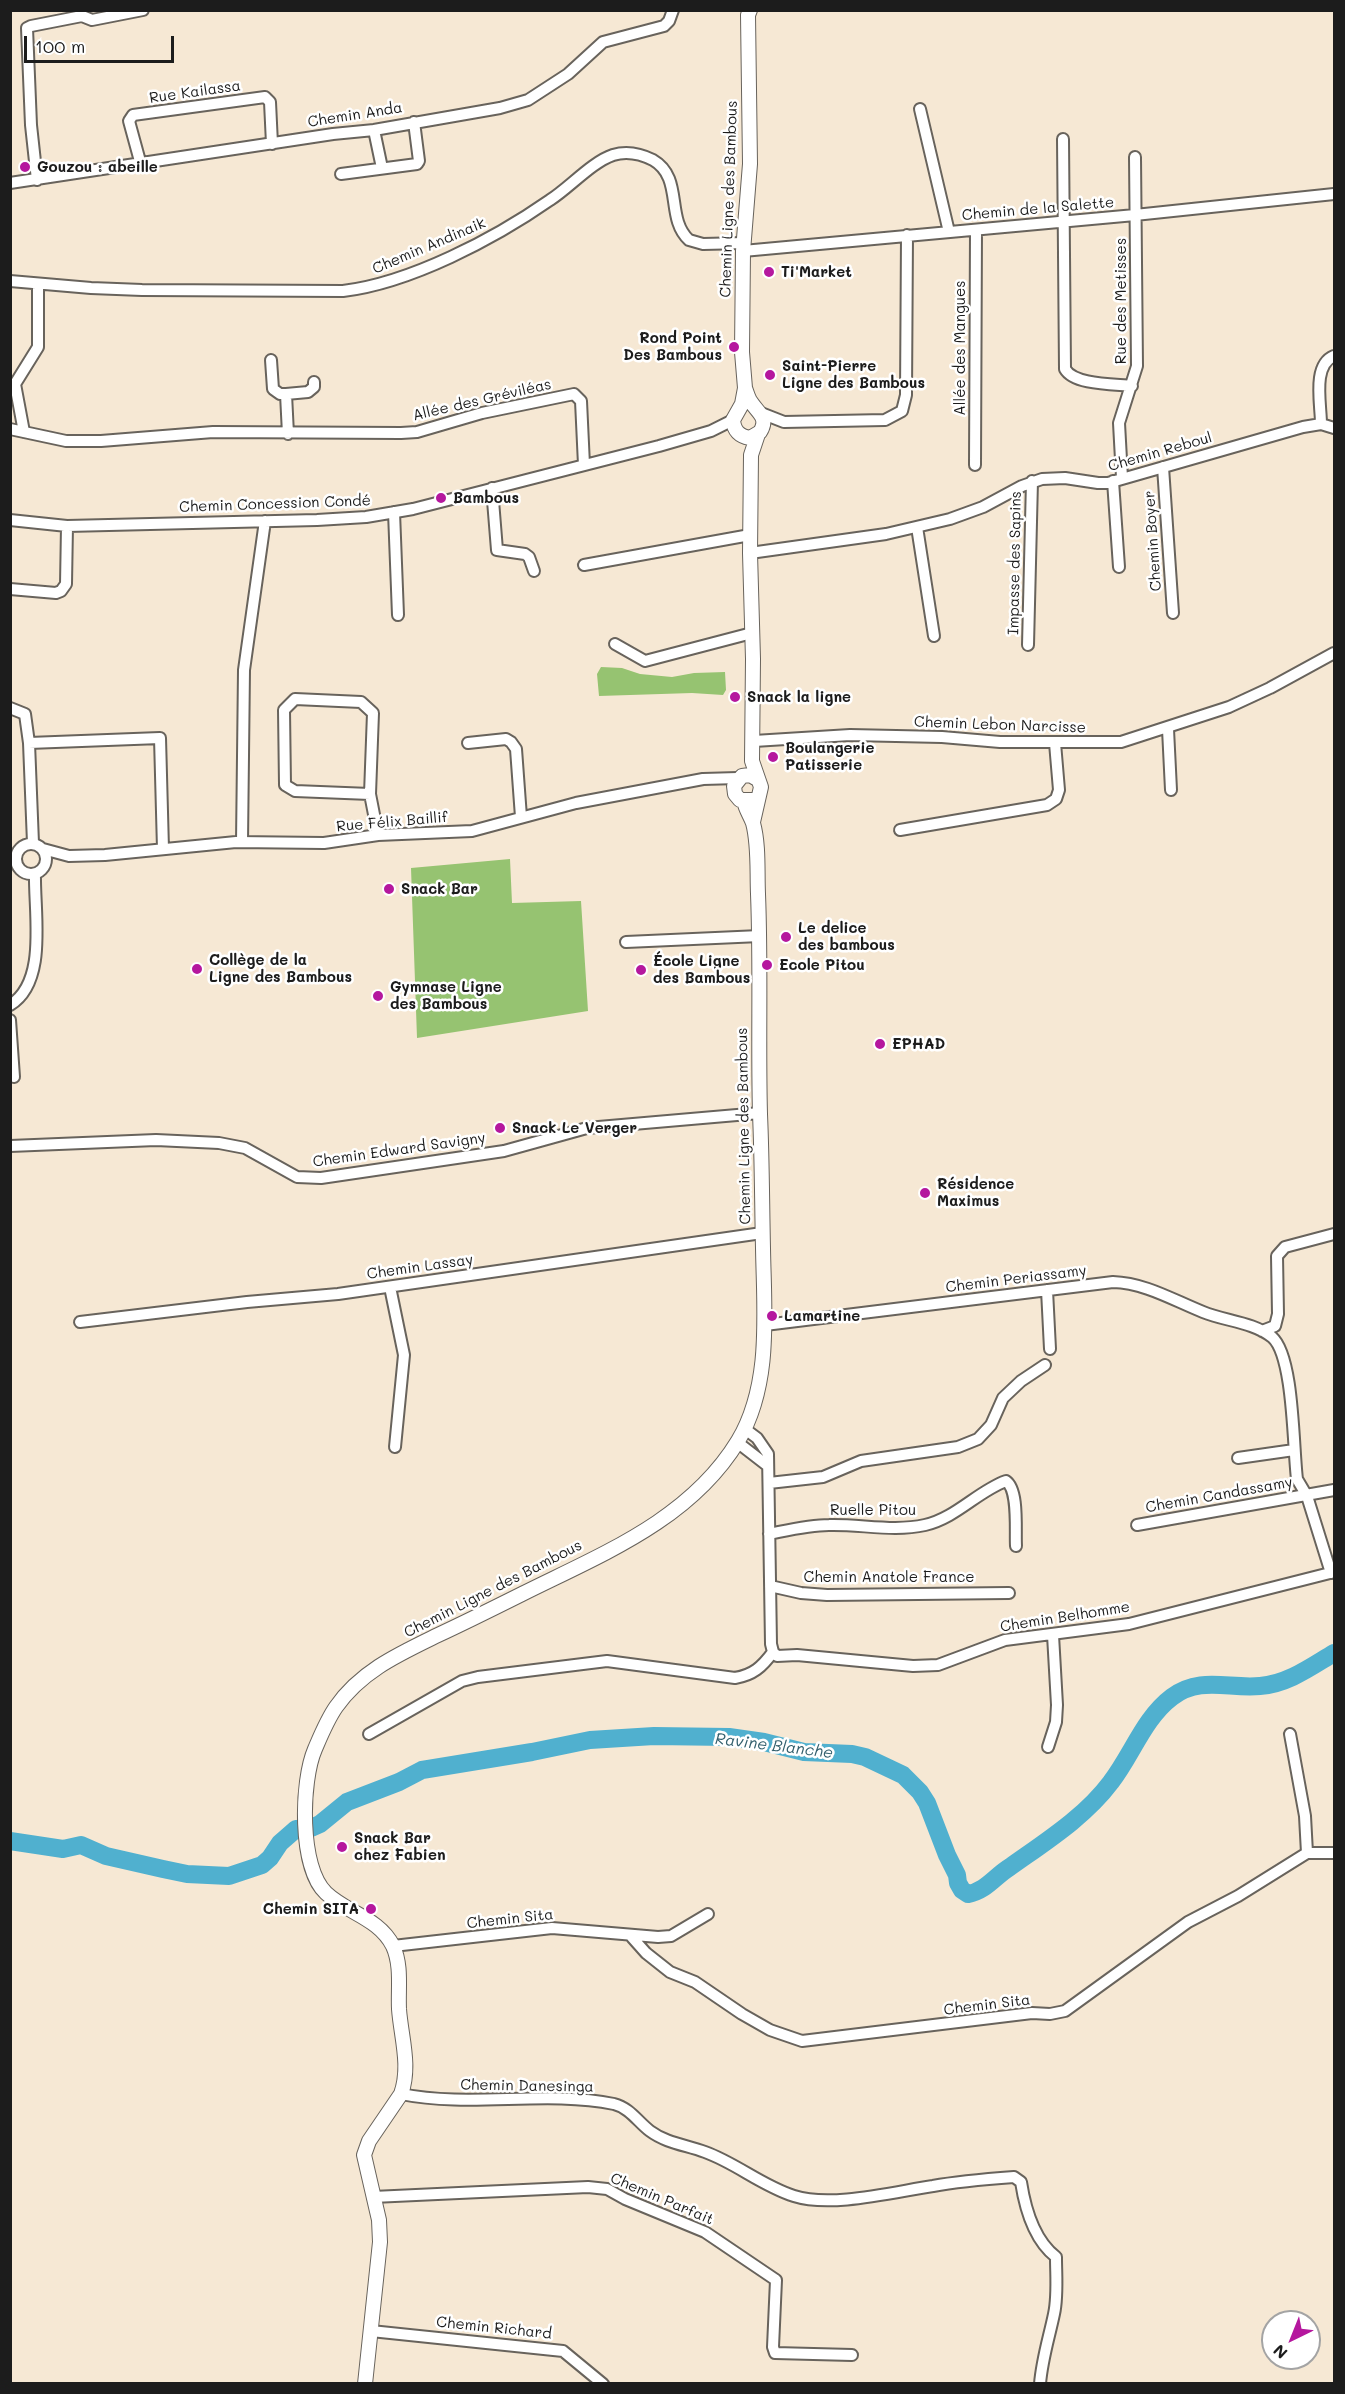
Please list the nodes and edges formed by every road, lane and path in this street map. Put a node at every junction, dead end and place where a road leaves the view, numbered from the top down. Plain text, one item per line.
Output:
1 (143, 10) edge
2 (673, 10) edge
3 (750, 10) edge
4 (920, 109) dead end
5 (414, 122) junction
6 (374, 130) junction
7 (1063, 139) dead end
8 (272, 144) junction
9 (1135, 157) dead end
10 (141, 165) junction
11 (382, 168) junction
12 (341, 174) dead end
13 (37, 180) junction
14 (10, 183) edge
15 (1335, 194) edge
16 (1135, 215) junction
17 (1064, 222) junction
18 (976, 230) junction
19 (949, 232) junction
20 (907, 235) junction
21 (744, 247) junction
22 (10, 281) edge
23 (38, 284) junction
24 (1335, 356) edge
25 (271, 360) dead end
26 (314, 382) dead end
27 (1131, 386) junction
28 (745, 388) junction
29 (286, 394) junction
30 (759, 411) junction
31 (784, 422) junction
32 (737, 424) junction
33 (1321, 424) junction
34 (1335, 428) edge
35 (10, 429) edge
36 (24, 432) junction
37 (760, 432) junction
38 (288, 434) junction
39 (751, 455) junction
40 (584, 465) junction
41 (975, 465) dead end
42 (1163, 467) junction
43 (1118, 480) junction
44 (1032, 482) junction
45 (492, 488) junction
46 (394, 512) junction
47 (10, 520) edge
48 (265, 522) junction
49 (67, 526) junction
50 (916, 527) junction
51 (750, 535) junction
52 (750, 553) junction
53 (584, 565) dead end
54 (1119, 567) dead end
55 (534, 572) dead end
56 (10, 589) edge
57 (1173, 613) dead end
58 (399, 615) dead end
59 (752, 633) junction
60 (934, 636) dead end
61 (615, 644) dead end
62 (1028, 645) dead end
63 (1335, 653) edge
64 (10, 708) edge
65 (1168, 729) junction
66 (754, 741) junction
67 (29, 742) junction
68 (1055, 742) junction
69 (468, 743) dead end
70 (752, 761) junction
71 (740, 777) junction
72 (757, 779) junction
73 (711, 780) junction
74 (1171, 790) dead end
75 (370, 794) junction
76 (759, 795) junction
77 (740, 797) junction
78 (520, 817) junction
79 (753, 822) junction
80 (900, 830) dead end
81 (378, 835) junction
82 (242, 842) junction
83 (38, 846) junction
84 (163, 849) junction
85 (69, 856) junction
86 (13, 861) edge
87 (45, 866) junction
88 (35, 874) junction
89 (760, 936) junction
90 (626, 942) dead end
91 (10, 1005) edge
92 (10, 1020) edge
93 (14, 1077) dead end
94 (760, 1113) junction
95 (10, 1146) edge
96 (762, 1233) junction
97 (1335, 1234) edge
98 (390, 1287) junction
99 (1047, 1290) junction
100 (80, 1322) dead end
101 (765, 1325) junction
102 (1262, 1331) junction
103 (1050, 1349) dead end
104 (1045, 1365) dead end
105 (745, 1428) junction
106 (737, 1442) junction
107 (395, 1447) dead end
108 (1294, 1450) junction
109 (1238, 1458) dead end
110 (768, 1466) junction
111 (769, 1483) junction
112 (1335, 1490) edge
113 (1307, 1496) junction
114 (1137, 1525) dead end
115 (770, 1534) junction
116 (1016, 1546) dead end
117 (1333, 1572) edge
118 (770, 1586) junction
119 (1009, 1593) dead end
120 (1053, 1635) junction
121 (772, 1648) junction
122 (369, 1734) dead end
123 (1290, 1734) dead end
124 (1048, 1747) dead end
125 (1307, 1853) junction
126 (1335, 1853) edge
127 (708, 1914) dead end
128 (630, 1935) junction
129 (393, 1946) junction
130 (401, 2094) junction
131 (373, 2197) junction
132 (371, 2331) junction
133 (852, 2355) dead end
134 (365, 2384) edge
135 (603, 2384) edge
136 (1040, 2384) edge

1 - 13 street
2 - 5 street, Chemin Anda
3 - 21 main road, Chemin Ligne des Bambous
4 - 19 street
5 - 6 street, Chemin Anda
5 - 11 street
6 - 8 street, Chemin Anda
6 - 11 street
7 - 17 street
8 - 10 street, Chemin Anda
8 - 10 street, Rue Kailassa
9 - 16 street, Rue des Metisses
10 - 13 street, Chemin Anda
11 - 12 street
13 - 14 street, Chemin Anda
15 - 16 street, Chemin de la Salette
16 - 17 street, Chemin de la Salette
16 - 27 street, Rue des Metisses
17 - 18 street, Chemin de la Salette
17 - 27 street
18 - 19 street, Chemin de la Salette
18 - 41 street, Allée des Mangues
19 - 20 street, Chemin de la Salette
20 - 21 street, Chemin de la Salette
20 - 31 street
21 - 23 street, Chemin Andinaik
21 - 28 main road, Chemin Ligne des Bambous
22 - 23 street, Chemin Andinaik
23 - 36 street
24 - 33 street
25 - 29 street
26 - 29 street
27 - 43 street, Rue des Metisses
28 - 30 main road, Chemin Ligne des Bambous
28 - 32 main road, Chemin Ligne des Bambous
29 - 38 street
30 - 31 street
30 - 32 main road
30 - 37 main road
31 - 37 street
32 - 37 main road
32 - 39 main road
32 - 40 street, Chemin Concession Condé
33 - 34 street, Chemin Reboul
33 - 42 street, Chemin Reboul
35 - 36 street, Allée des Gréviléas
36 - 38 street, Allée des Gréviléas
37 - 39 main road
38 - 40 street, Allée des Gréviléas
39 - 51 main road
40 - 45 street, Chemin Concession Condé
42 - 43 street, Chemin Reboul
42 - 57 street, Chemin Boyer
43 - 44 street, Chemin Reboul
43 - 54 street, Rue des Metisses
44 - 50 street, Chemin Reboul
44 - 62 street, Impasse des Sapins
45 - 46 street, Chemin Concession Condé
45 - 55 street
46 - 48 street, Chemin Concession Condé
46 - 58 street
47 - 49 street, Chemin Concession Condé
48 - 49 street, Chemin Concession Condé
48 - 82 street
49 - 56 street
50 - 52 street, Chemin Reboul
50 - 60 street
51 - 52 main road
51 - 53 street
52 - 59 main road
59 - 61 street
59 - 66 main road
63 - 65 street, Chemin Lebon Narcisse
64 - 67 street
65 - 68 street, Chemin Lebon Narcisse
65 - 74 street
66 - 68 street, Chemin Lebon Narcisse
66 - 70 main road
67 - 83 street
67 - 84 street
68 - 80 street
69 - 78 street
70 - 71 main road
70 - 72 main road
71 - 72 main road
71 - 73 street, Rue Félix Baillif
71 - 77 main road
72 - 76 main road
73 - 77 street
73 - 78 street, Rue Félix Baillif
75 - 75 street
75 - 81 street
76 - 77 main road
76 - 79 main road, Chemin Ligne des Bambous
77 - 79 main road, Chemin Ligne des Bambous
78 - 81 street, Rue Félix Baillif
79 - 89 main road, Chemin Ligne des Bambous
81 - 82 street, Rue Félix Baillif
82 - 84 street, Rue Félix Baillif
83 - 85 street, Rue Félix Baillif
83 - 86 street
83 - 87 street
84 - 85 street, Rue Félix Baillif
85 - 87 street, Rue Félix Baillif
86 - 88 street
87 - 88 street
88 - 91 street
89 - 90 street
89 - 94 main road, Chemin Ligne des Bambous
92 - 93 street
94 - 95 street, Chemin Edward Savigny
94 - 96 main road, Chemin Ligne des Bambous
96 - 98 street, Chemin Lassay
96 - 101 main road, Chemin Ligne des Bambous
97 - 102 street
98 - 100 street, Chemin Lassay
98 - 107 street
99 - 101 street, Chemin Periassamy
99 - 102 street, Chemin Periassamy
99 - 103 street
101 - 105 main road, Chemin Ligne des Bambous
102 - 108 street
104 - 111 street
105 - 106 main road, Chemin Ligne des Bambous
105 - 110 street
106 - 110 street
106 - 129 main road, Chemin Ligne des Bambous
108 - 109 street
108 - 113 street
110 - 111 street
111 - 115 street
112 - 113 street, Chemin Candassamy
113 - 114 street, Chemin Candassamy
113 - 117 street
115 - 116 street, Ruelle Pitou
115 - 118 street
117 - 120 street, Chemin Belhomme
118 - 119 street, Chemin Anatole France
118 - 121 street
120 - 121 street, Chemin Belhomme
120 - 124 street
121 - 122 street
123 - 125 street
125 - 126 street
125 - 128 street, Chemin Sita
127 - 128 street, Chemin Sita
128 - 129 street, Chemin Sita
129 - 130 main road
130 - 131 main road
130 - 136 street, Chemin Danesinga
131 - 132 main road
131 - 133 street, Chemin Parfait
132 - 134 main road
132 - 135 street, Chemin Richard

